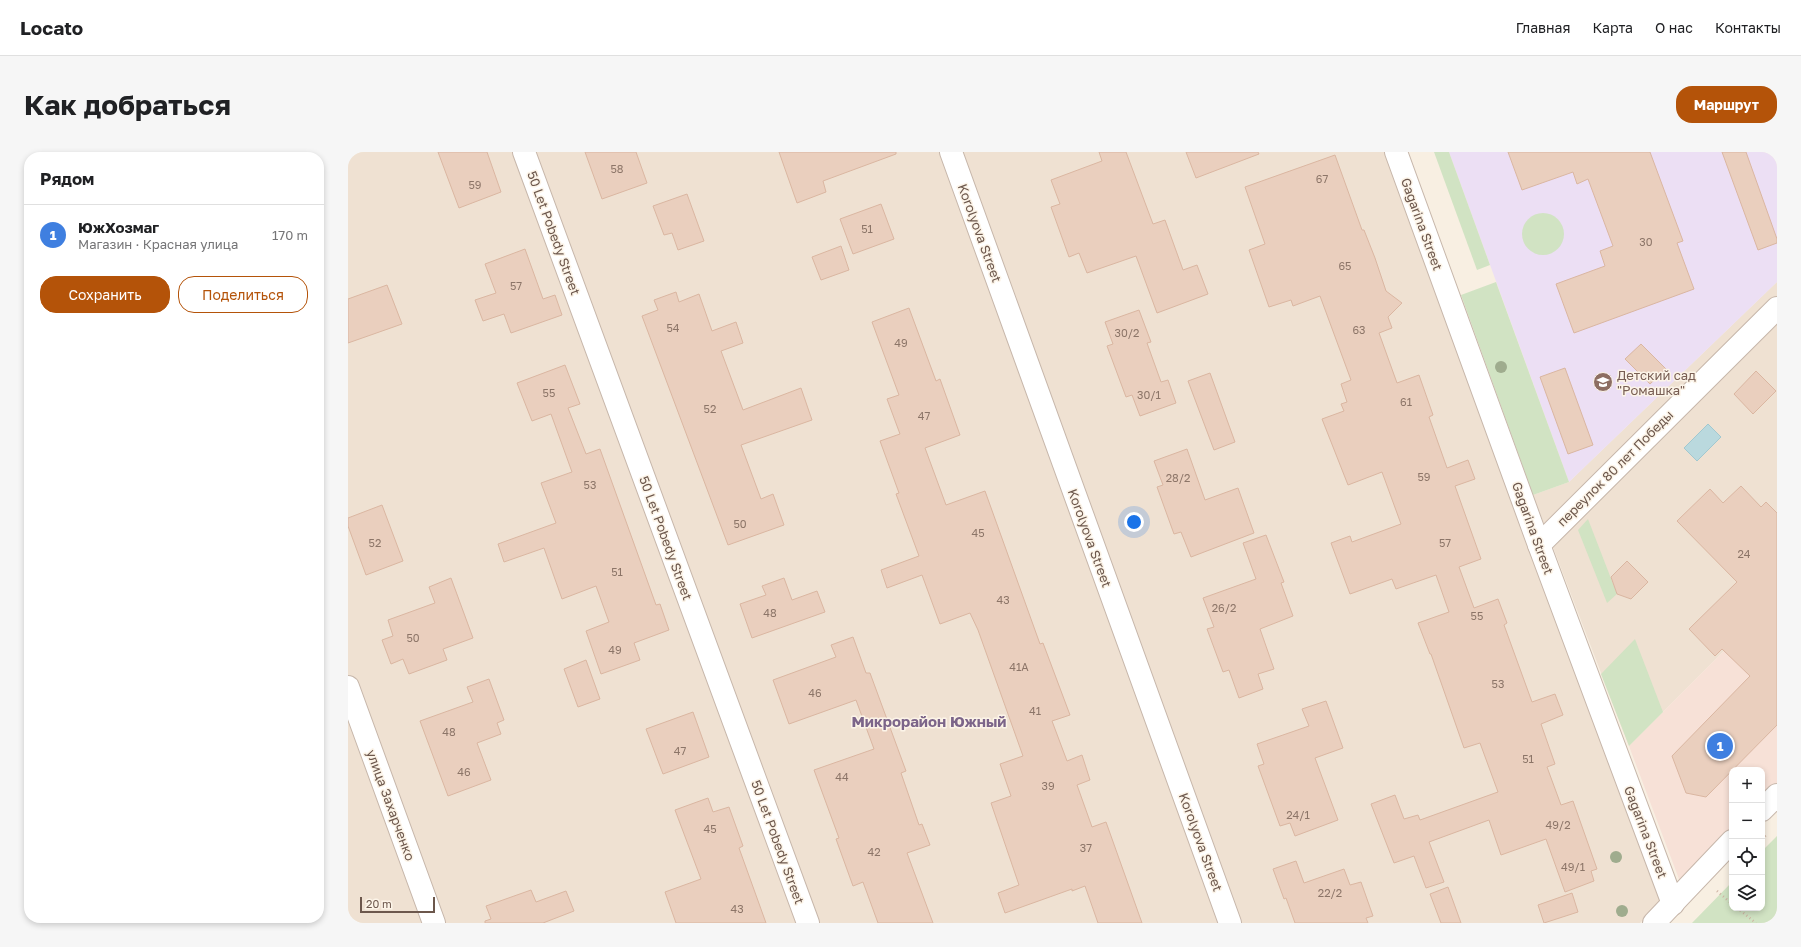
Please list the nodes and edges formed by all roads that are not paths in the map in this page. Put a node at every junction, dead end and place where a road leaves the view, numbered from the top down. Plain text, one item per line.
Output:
1 (524, 152) edge
2 (951, 152) edge
3 (1396, 152) edge
4 (1777, 308) edge
5 (1539, 545) junction
6 (348, 687) edge
7 (1777, 795) edge
8 (1765, 807) edge
9 (1729, 844) edge
10 (1673, 904) junction
11 (1658, 922) edge
12 (434, 923) edge
13 (808, 923) edge
14 (1230, 923) edge

1 - 13 street, 50 Let Pobedy Street
2 - 14 street, Korolyova Street
3 - 5 street, Gagarina Street
4 - 5 street, переулок 80 лет Победы
5 - 10 street, Gagarina Street
6 - 12 street, улица Захарченко
7 - 8 street
9 - 10 street
10 - 11 street

